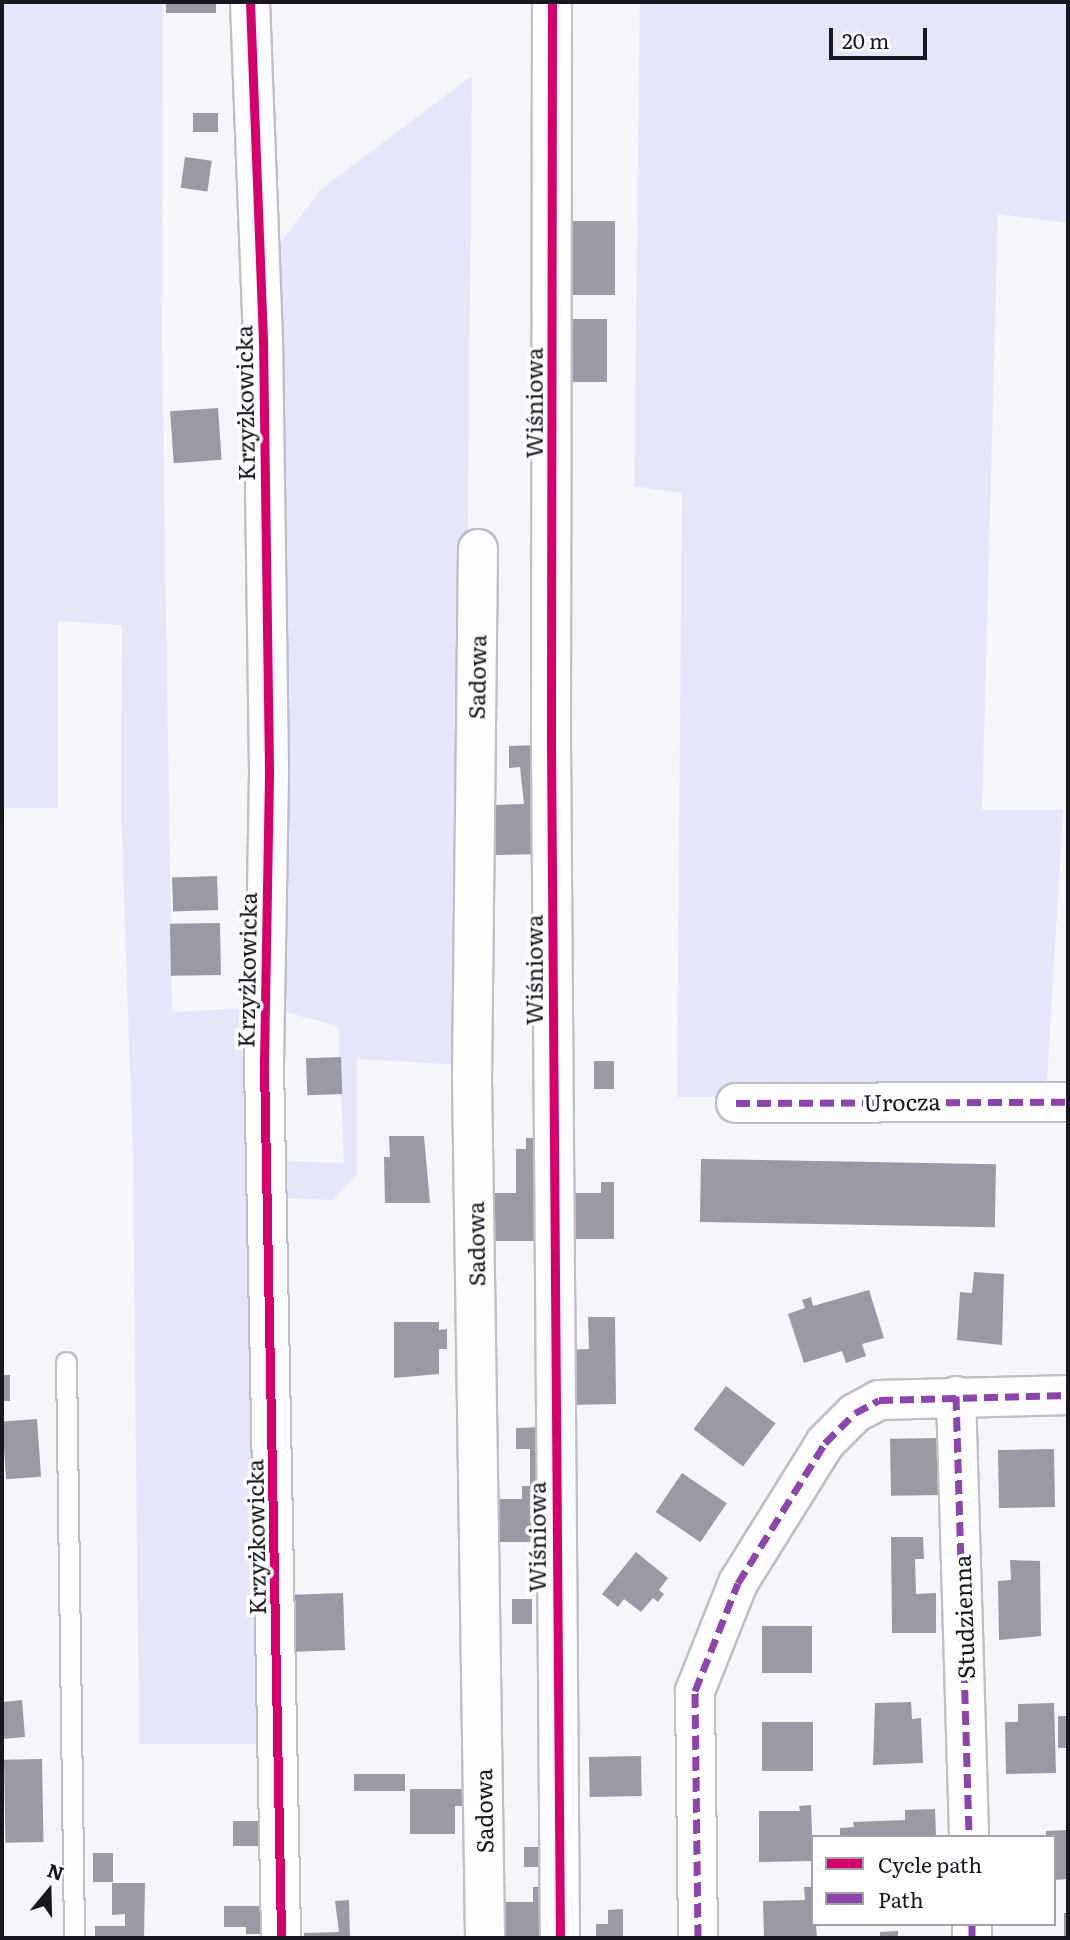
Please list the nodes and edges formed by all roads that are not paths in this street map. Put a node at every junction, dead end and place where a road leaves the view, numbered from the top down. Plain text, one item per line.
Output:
1 (250, 2) edge
2 (552, 2) edge
3 (478, 549) dead end
4 (1068, 1101) edge
5 (736, 1103) dead end
6 (66, 1362) dead end
7 (1068, 1395) edge
8 (956, 1396) junction
9 (969, 1835) edge
10 (74, 1938) edge
11 (281, 1938) edge
12 (485, 1938) edge
13 (560, 1938) edge
14 (698, 1938) edge

1 - 11 street, Krzyżkowicka
2 - 13 street, Wiśniowa
3 - 12 street, Sadowa
4 - 5 street, Urocza
6 - 10 lane
7 - 8 street
8 - 9 street, Studzienna
8 - 14 street

